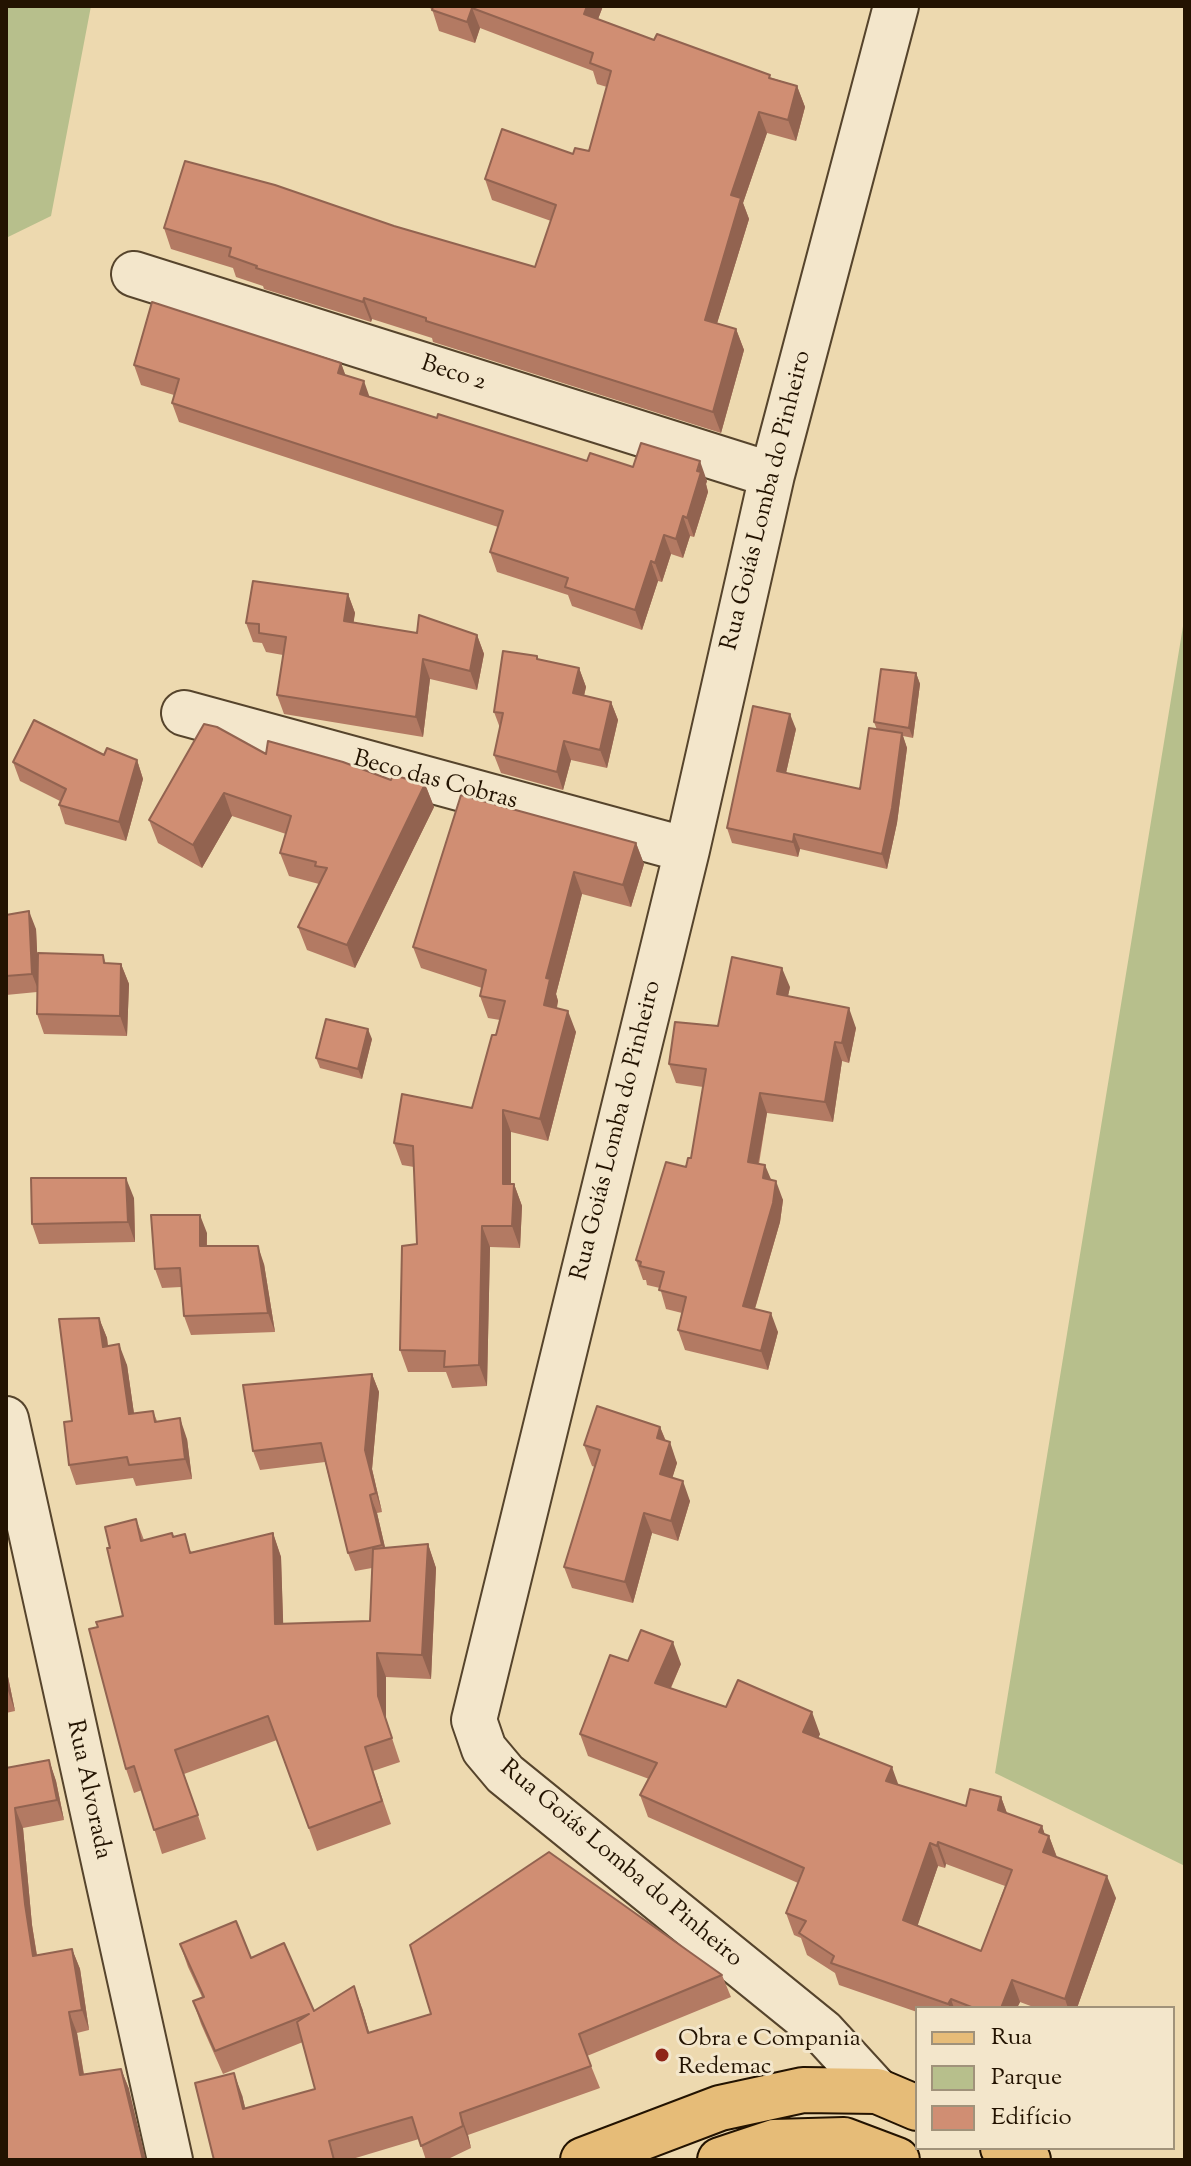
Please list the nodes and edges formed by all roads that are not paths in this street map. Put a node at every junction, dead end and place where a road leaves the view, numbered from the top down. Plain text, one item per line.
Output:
1 (883, 11) edge
2 (134, 274) dead end
3 (772, 475) junction
4 (184, 713) dead end
5 (687, 850) junction
6 (6, 1419) edge
7 (877, 2091) junction
8 (915, 2107) edge
9 (1007, 2150) edge
10 (170, 2160) edge
11 (583, 2160) edge
12 (720, 2160) edge
13 (897, 2160) edge
14 (1028, 2160) edge

1 - 3 street, Rua Goiás Lomba do Pinheiro
2 - 3 street, Beco 2
3 - 5 street, Rua Goiás Lomba do Pinheiro
4 - 5 street, Beco das Cobras
5 - 7 street, Rua Goiás Lomba do Pinheiro
6 - 10 street, Rua Alvorada
7 - 8 main road
7 - 11 main road
9 - 14 main road
12 - 13 main road

